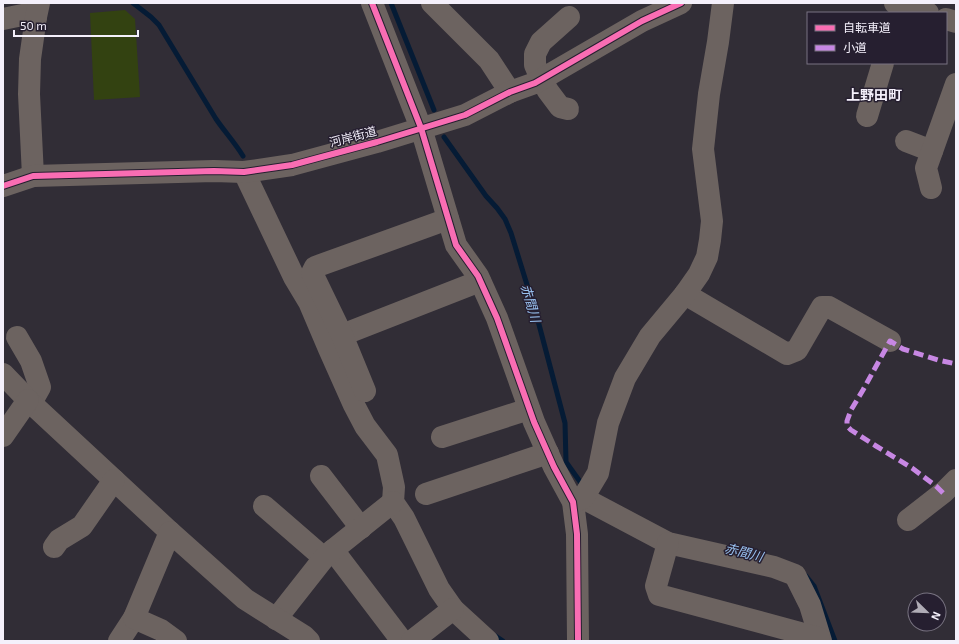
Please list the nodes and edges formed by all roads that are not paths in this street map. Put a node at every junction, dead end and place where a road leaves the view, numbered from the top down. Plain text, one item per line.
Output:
1 (372, 3) edge
2 (434, 3) edge
3 (681, 3) edge
4 (723, 3) edge
5 (899, 7) edge
6 (37, 10) edge
7 (923, 12) edge
8 (569, 16) dead end
9 (3, 19) edge
10 (883, 64) edge
11 (541, 79) junction
12 (956, 84) edge
13 (510, 92) junction
14 (568, 109) dead end
15 (867, 116) dead end
16 (421, 128) junction
17 (906, 141) dead end
18 (932, 151) junction
19 (244, 172) junction
20 (33, 176) junction
21 (3, 186) edge
22 (931, 188) dead end
23 (448, 219) junction
24 (480, 281) junction
25 (685, 294) junction
26 (342, 335) junction
27 (17, 337) dead end
28 (890, 341) dead end
29 (3, 374) edge
30 (365, 391) dead end
31 (30, 401) junction
32 (529, 409) junction
33 (3, 436) edge
34 (442, 437) dead end
35 (548, 453) junction
36 (321, 476) dead end
37 (114, 480) junction
38 (956, 480) edge
39 (426, 494) dead end
40 (578, 500) junction
41 (394, 502) junction
42 (264, 506) dead end
43 (908, 520) dead end
44 (361, 528) junction
45 (170, 532) junction
46 (668, 543) junction
47 (54, 547) dead end
48 (329, 554) junction
49 (453, 609) junction
50 (134, 618) junction
51 (276, 619) junction
52 (820, 640) edge
53 (119, 641) edge
54 (176, 641) edge
55 (309, 641) edge
56 (402, 641) edge
57 (412, 641) edge
58 (488, 641) edge
59 (578, 641) edge

1 - 16 street
2 - 13 street
3 - 11 street, 河岸街道
4 - 25 street
5 - 7 street
6 - 9 street
6 - 20 street
8 - 11 street
10 - 15 street
11 - 13 street, 河岸街道
11 - 14 street
12 - 18 street
13 - 16 street, 河岸街道
16 - 19 street, 河岸街道
16 - 23 street
17 - 18 street
18 - 22 street
19 - 20 street, 河岸街道
19 - 41 street
20 - 21 street, 河岸街道
23 - 24 street
23 - 26 street
24 - 26 street
24 - 32 street
25 - 28 street
25 - 40 street
26 - 30 street
27 - 31 street
29 - 31 street
31 - 33 street
31 - 37 street
32 - 34 street
32 - 35 street
35 - 39 street
35 - 40 street
36 - 44 street
37 - 45 street
37 - 47 street
38 - 43 street
40 - 46 street
40 - 59 street
41 - 44 street
41 - 49 street
42 - 48 street
44 - 48 street
45 - 50 street
45 - 51 street
46 - 52 street
46 - 52 street
48 - 51 street
48 - 56 street
49 - 57 street
49 - 58 street
50 - 53 street
50 - 54 street
51 - 55 street

